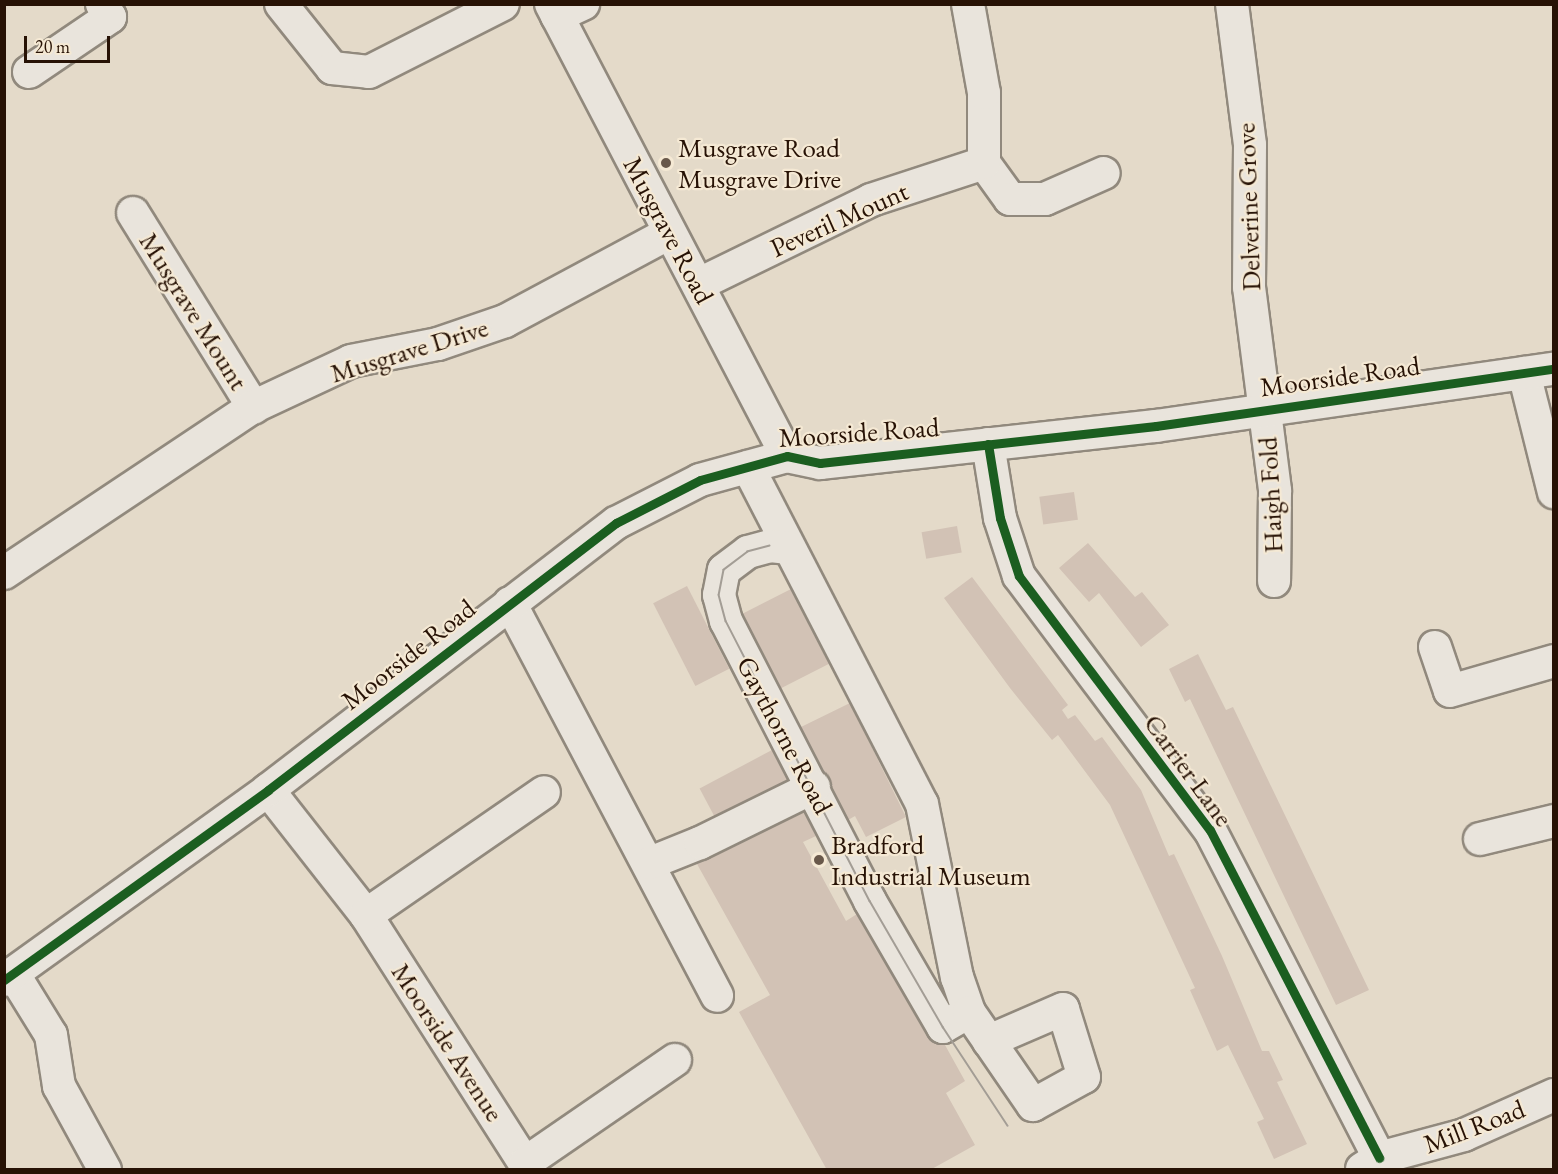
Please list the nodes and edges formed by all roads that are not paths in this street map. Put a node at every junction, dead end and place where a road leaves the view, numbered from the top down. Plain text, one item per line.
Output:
1 (102, 4) edge
2 (281, 4) edge
3 (503, 4) edge
4 (968, 4) edge
5 (1232, 4) edge
6 (564, 8) edge
7 (29, 72) dead end
8 (984, 163) junction
9 (1104, 173) dead end
10 (134, 213) dead end
11 (669, 233) junction
12 (699, 284) junction
13 (1539, 371) edge
14 (254, 408) junction
15 (1264, 409) junction
16 (988, 444) junction
17 (788, 456) junction
18 (748, 467) junction
19 (1554, 492) edge
20 (789, 548) junction
21 (4, 573) edge
22 (1274, 581) dead end
23 (510, 603) junction
24 (1435, 647) dead end
25 (1554, 661) edge
26 (814, 788) junction
27 (268, 790) junction
28 (544, 792) dead end
29 (1554, 821) edge
30 (1480, 839) dead end
31 (650, 862) junction
32 (366, 915) junction
33 (9, 978) edge
34 (717, 996) dead end
35 (969, 1012) junction
36 (989, 1041) dead end
37 (675, 1060) dead end
38 (1554, 1095) edge
39 (1370, 1164) edge
40 (527, 1166) edge
41 (105, 1170) edge

1 - 7 street
2 - 3 street
4 - 8 street
5 - 15 street, Delverine Grove
6 - 11 street, Musgrave Road
8 - 9 street
8 - 12 street, Peveril Mount
10 - 14 street, Musgrave Mount
11 - 12 street, Musgrave Road
11 - 14 street, Musgrave Drive
12 - 17 street, Musgrave Road
13 - 15 street, Moorside Road
13 - 19 street
14 - 21 street, Musgrave Drive
15 - 16 street, Moorside Road
15 - 22 street, Haigh Fold
16 - 17 street, Moorside Road
16 - 39 street, Carrier Lane
17 - 18 street, Moorside Road
18 - 20 street
18 - 23 street, Moorside Road
20 - 26 street, Gaythorne Road
20 - 35 street
23 - 27 street, Moorside Road
23 - 31 street
24 - 25 street
26 - 31 street
26 - 35 street, Gaythorne Road
27 - 32 street, Moorside Avenue
27 - 33 street, Moorside Road
28 - 32 street
29 - 30 street
31 - 34 street
32 - 40 street, Moorside Avenue
33 - 41 street
35 - 36 street
37 - 40 street
38 - 39 street, Mill Road

